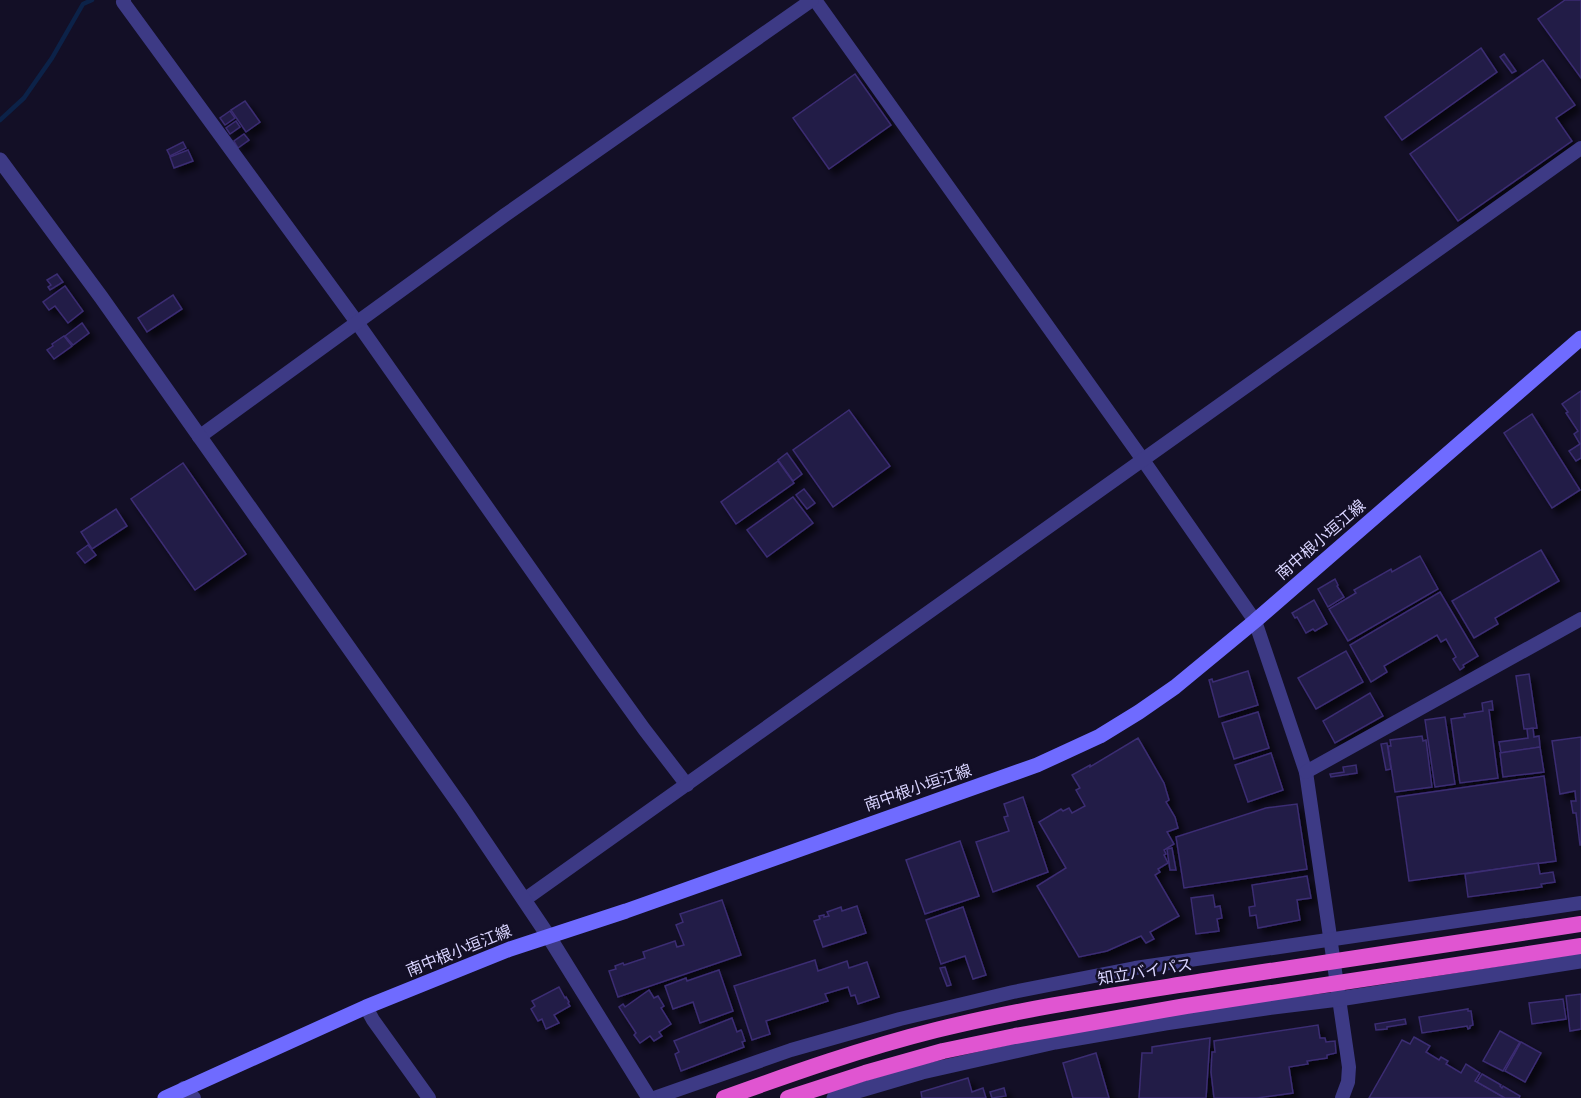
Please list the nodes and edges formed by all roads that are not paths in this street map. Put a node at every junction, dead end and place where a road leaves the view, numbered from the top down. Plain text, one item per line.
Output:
1 (124, 0) edge
2 (814, 0) edge
3 (1581, 148) edge
4 (0, 160) edge
5 (356, 321) junction
6 (1581, 338) edge
7 (199, 437) junction
8 (1143, 460) junction
9 (1581, 619) edge
10 (1255, 621) junction
11 (1306, 772) junction
12 (687, 785) junction
13 (524, 900) junction
14 (1581, 903) edge
15 (1581, 924) edge
16 (549, 936) junction
17 (1331, 939) junction
18 (1581, 946) edge
19 (1581, 960) edge
20 (1340, 999) junction
21 (366, 1007) junction
22 (189, 1093) edge
23 (165, 1098) edge
24 (429, 1098) edge
25 (649, 1098) edge
26 (654, 1098) edge
27 (724, 1098) edge
28 (788, 1098) edge
29 (834, 1098) edge
30 (1342, 1098) edge

1 - 5 street
2 - 5 street
2 - 8 street
3 - 8 street
4 - 7 street
5 - 7 street
5 - 12 street
6 - 10 main road, 南中根小垣江線
7 - 13 street
8 - 10 street
8 - 12 street
9 - 11 street
10 - 11 street
10 - 16 main road, 南中根小垣江線
11 - 17 street
12 - 13 street
13 - 16 street
14 - 17 street
15 - 27 highway, 知立バイパス, bridge
16 - 21 main road, 南中根小垣江線
16 - 25 street
17 - 20 street
17 - 26 street
18 - 28 highway, bridge
19 - 20 street
20 - 29 street
20 - 30 street
21 - 22 main road, 南中根小垣江線
21 - 24 street
22 - 23 main road, 南中根小垣江線

